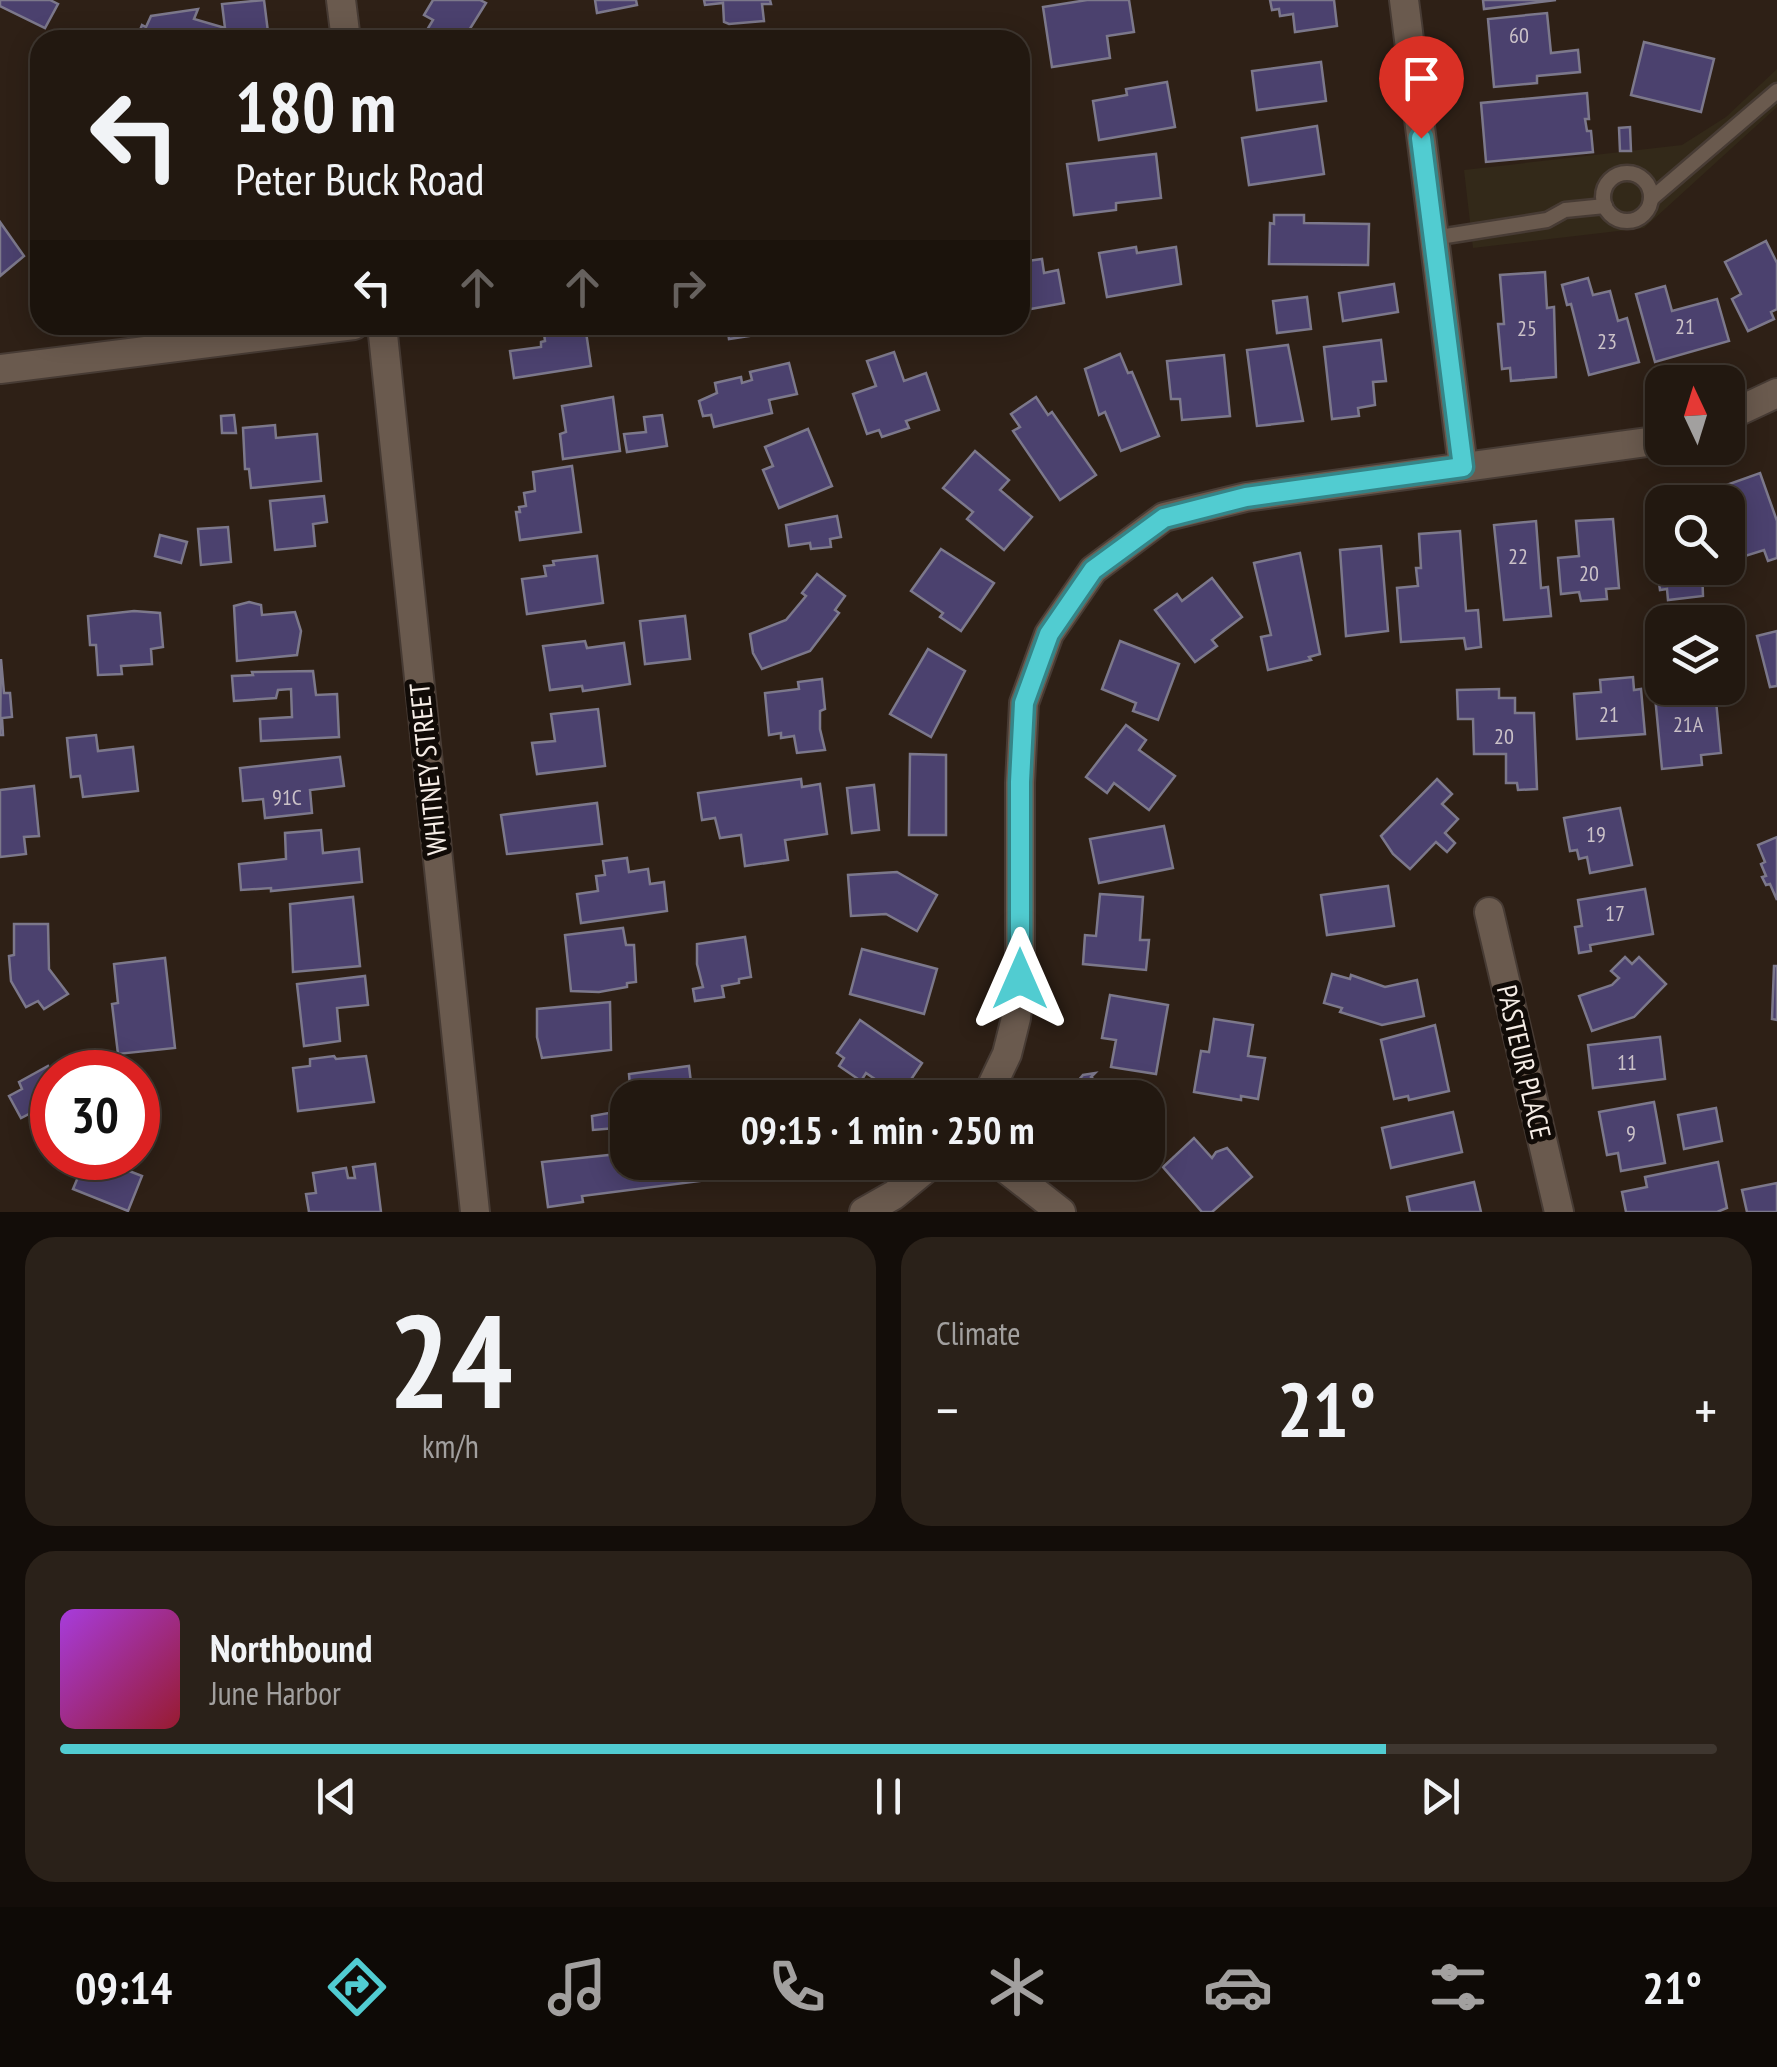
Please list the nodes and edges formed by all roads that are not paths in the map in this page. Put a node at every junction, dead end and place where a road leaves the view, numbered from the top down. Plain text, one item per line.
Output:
1 (341, 0) edge
2 (1404, 0) edge
3 (345, 30) edge
4 (1777, 91) edge
5 (1651, 199) junction
6 (1605, 206) junction
7 (1432, 238) junction
8 (272, 335) edge
9 (383, 335) edge
10 (0, 368) edge
11 (1777, 393) edge
12 (1745, 408) edge
13 (1645, 442) edge
14 (1463, 467) junction
15 (1488, 912) dead end
16 (995, 1080) edge
17 (912, 1180) edge
18 (1020, 1180) edge
19 (475, 1212) edge
20 (864, 1212) edge
21 (1060, 1212) edge
22 (1559, 1212) edge

1 - 3 street
2 - 7 street
4 - 5 lane
5 - 6 lane
5 - 6 lane
6 - 7 lane
7 - 14 street
8 - 10 street
9 - 19 street, WHITNEY STREET
11 - 12 street
13 - 14 street
14 - 16 street
15 - 22 street, PASTEUR PLACE
17 - 20 street
18 - 21 street

